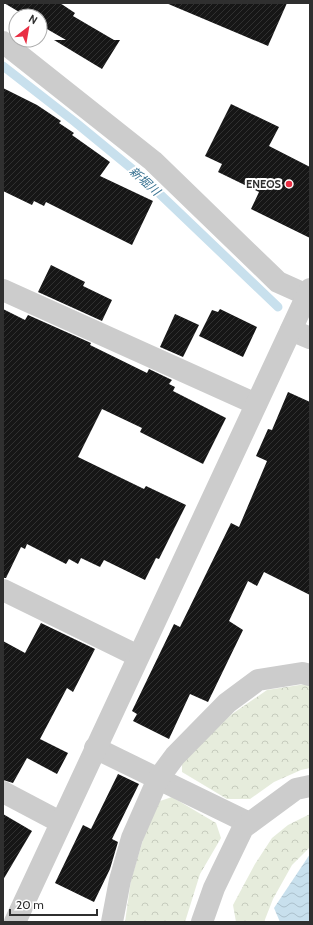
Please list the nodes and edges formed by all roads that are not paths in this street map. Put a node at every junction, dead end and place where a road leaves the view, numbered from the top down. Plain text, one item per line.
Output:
1 (3, 42) edge
2 (3, 290) edge
3 (309, 292) edge
4 (300, 334) edge
5 (256, 404) junction
6 (3, 590) edge
7 (138, 656) junction
8 (310, 674) edge
9 (95, 748) junction
10 (158, 779) junction
11 (310, 786) edge
12 (3, 792) edge
13 (60, 822) junction
14 (249, 823) junction
15 (12, 914) edge
16 (112, 922) edge
17 (202, 922) edge

1 - 3 street
2 - 5 street
3 - 4 street
4 - 5 street
5 - 7 street
6 - 7 street
7 - 9 street
8 - 10 street
9 - 10 street
9 - 13 street
10 - 14 street
10 - 16 street
11 - 14 street
12 - 13 street
13 - 15 street
14 - 17 street

